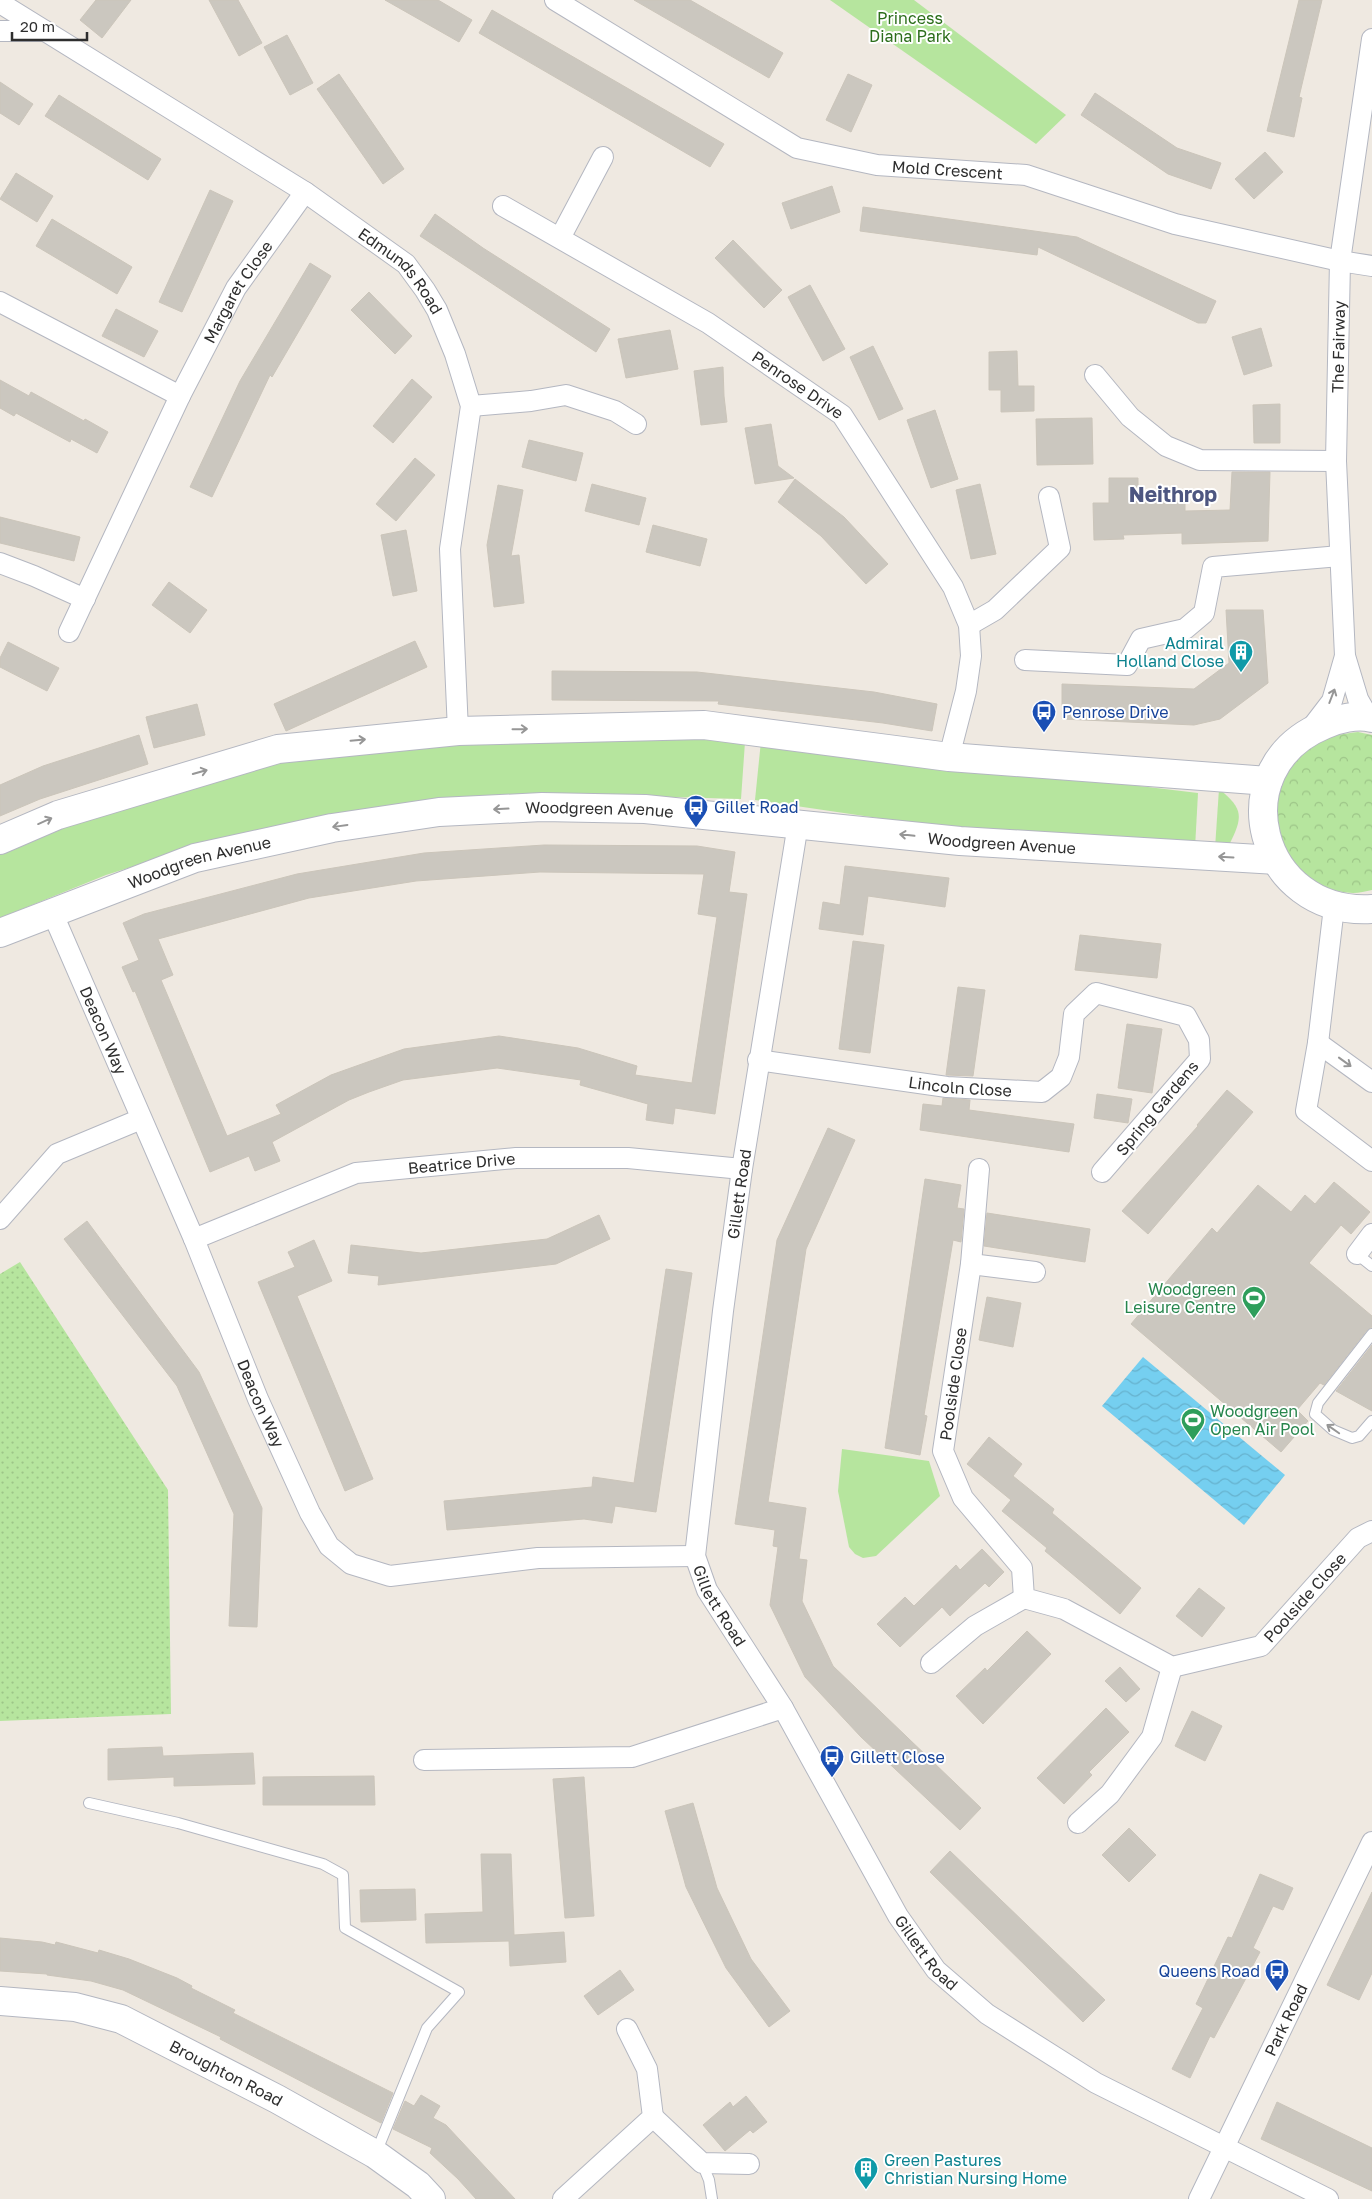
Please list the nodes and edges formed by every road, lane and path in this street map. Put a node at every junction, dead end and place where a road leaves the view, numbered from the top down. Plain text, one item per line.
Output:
1 (554, 0) edge
2 (0, 3) edge
3 (0, 31) edge
4 (45, 31) junction
5 (1372, 39) edge
6 (603, 157) dead end
7 (304, 192) junction
8 (503, 206) dead end
9 (560, 238) junction
10 (1340, 261) junction
11 (1372, 266) edge
12 (0, 302) edge
13 (1094, 376) dead end
14 (180, 396) junction
15 (471, 406) junction
16 (636, 424) dead end
17 (1336, 461) junction
18 (1049, 498) dead end
19 (1340, 556) junction
20 (0, 564) edge
21 (85, 599) junction
22 (970, 625) junction
23 (68, 632) dead end
24 (1345, 656) junction
25 (1025, 660) dead end
26 (1370, 717) edge
27 (458, 731) junction
28 (1309, 731) junction
29 (949, 757) junction
30 (1268, 781) junction
31 (798, 824) junction
32 (0, 840) edge
33 (1275, 860) junction
34 (1334, 906) junction
35 (1372, 909) edge
36 (52, 912) junction
37 (0, 932) edge
38 (1096, 993) joint
39 (1318, 1042) junction
40 (758, 1060) junction
41 (1372, 1082) edge
42 (141, 1119) junction
43 (1372, 1161) edge
44 (742, 1169) junction
45 (979, 1169) dead end
46 (1102, 1172) dead end
47 (0, 1219) edge
48 (1372, 1234) edge
49 (194, 1239) junction
50 (1364, 1260) edge
51 (971, 1264) junction
52 (1035, 1272) dead end
53 (1372, 1334) edge
54 (1372, 1421) edge
55 (1372, 1531) edge
56 (695, 1556) junction
57 (1024, 1598) junction
58 (931, 1663) dead end
59 (1172, 1667) junction
60 (782, 1708) junction
61 (424, 1760) dead end
62 (89, 1803) dead end
63 (1078, 1822) dead end
64 (1372, 1842) edge
65 (0, 2001) edge
66 (627, 2029) dead end
67 (652, 2117) junction
68 (1224, 2149) junction
69 (375, 2154) junction
70 (702, 2163) junction
71 (749, 2164) dead end
72 (431, 2199) edge
73 (563, 2199) edge
74 (712, 2199) edge
75 (1200, 2199) edge
76 (1328, 2199) edge

1 - 10 street, Mold Crescent
2 - 4 street, Edmunds Road
3 - 4 street
4 - 7 street, Edmunds Road
5 - 10 street, The Fairway
6 - 9 street
7 - 14 street, Margaret Close
7 - 15 street, Edmunds Road
8 - 9 street, Penrose Drive
9 - 22 street, Penrose Drive
10 - 11 street, Mold Crescent
10 - 17 street, The Fairway
12 - 14 street
13 - 17 street
14 - 21 street, Margaret Close
15 - 16 street
15 - 27 street, Edmunds Road
17 - 19 street, The Fairway
18 - 22 street
19 - 24 street, The Fairway
19 - 25 street
20 - 21 street
21 - 23 street, Margaret Close
22 - 29 street, Penrose Drive
24 - 26 street, The Fairway
28 -> 24 street, The Fairway
26 - 28 street
27 -> 29 street
32 -> 27 street
28 - 30 street
29 - 30 street
30 - 33 street
33 -> 31 street, Woodgreen Avenue
31 -> 36 street, Woodgreen Avenue
31 - 40 street, Gillett Road
33 - 34 street
34 - 35 street
34 - 39 street
36 - 37 street, Woodgreen Avenue
36 - 42 street, Deacon Way
38 - 40 street, Lincoln Close
38 - 46 street, Spring Gardens
39 -> 41 street
39 - 43 street
40 - 44 street, Gillett Road
42 - 47 street
42 - 49 street, Deacon Way
44 - 49 street, Beatrice Drive
44 - 56 street, Gillett Road
45 - 51 street, Poolside Close
48 - 50 street
49 - 56 street, Deacon Way
51 - 52 street
51 - 57 street, Poolside Close
54 -> 53 lane
55 - 59 street, Poolside Close
56 - 60 street, Gillett Road
57 - 58 street
57 - 59 street
59 - 63 street
60 - 61 street
60 - 68 street, Gillett Road
62 - 69 lane
64 - 68 street, Park Road
65 - 69 street, Broughton Road
66 - 67 street
67 - 70 street
67 - 73 street
68 - 75 street, Park Road
68 - 76 street
69 - 72 street, Broughton Road
70 - 71 street
70 - 74 lane

